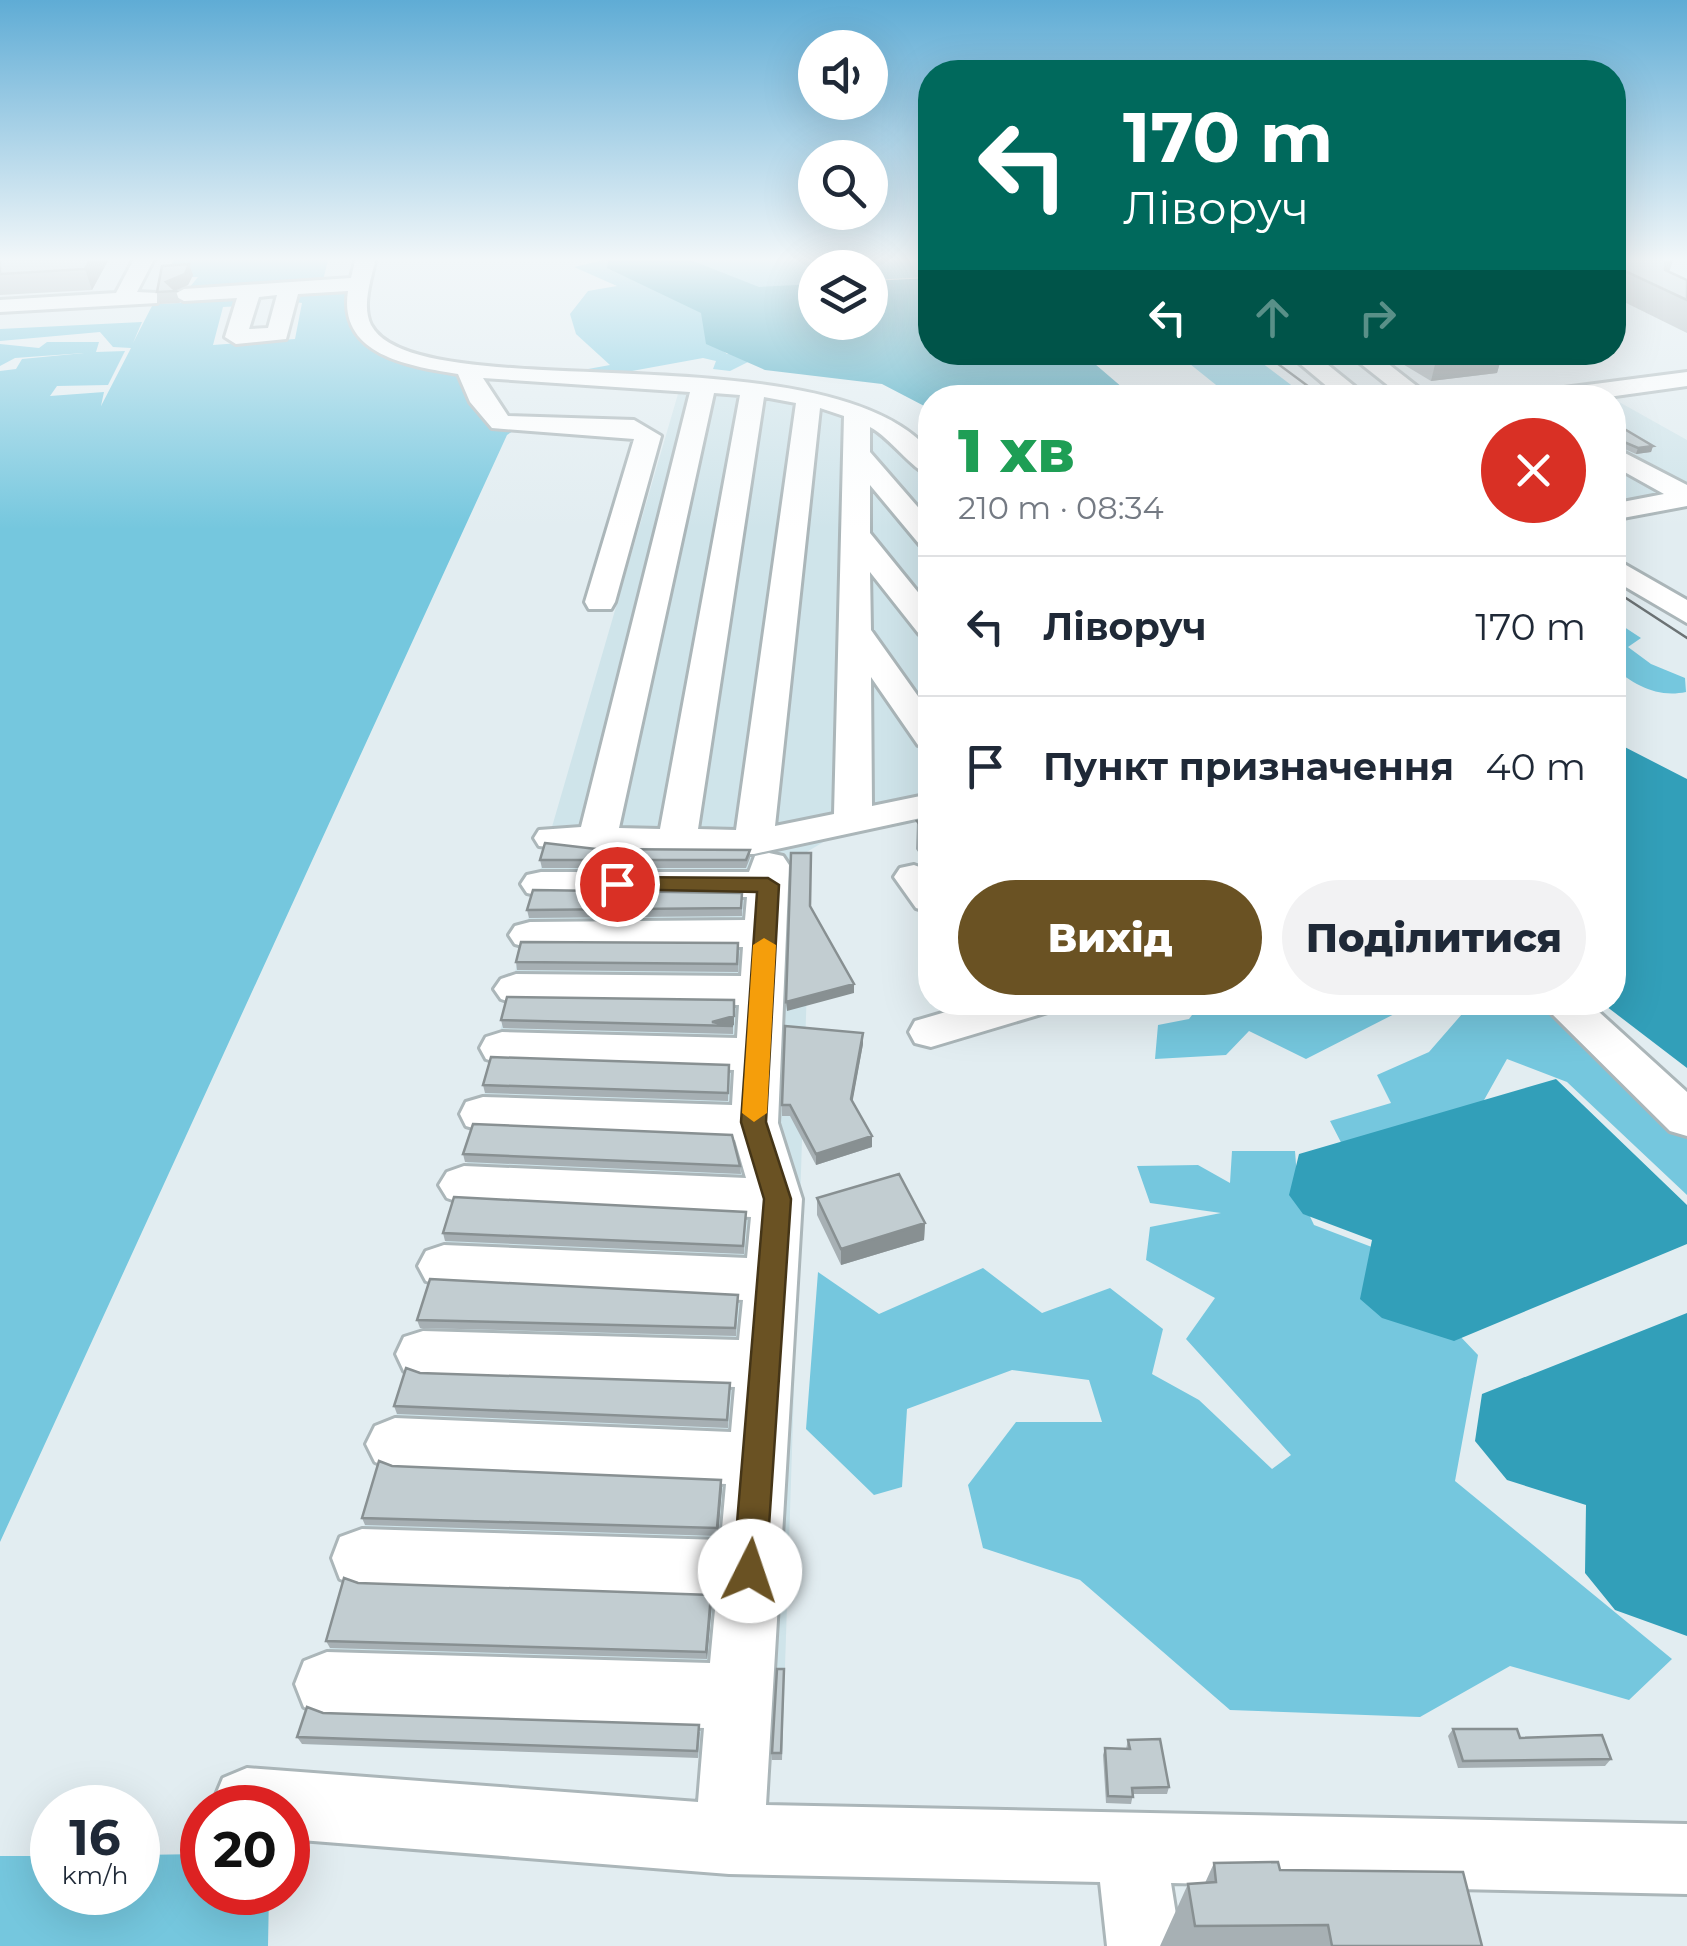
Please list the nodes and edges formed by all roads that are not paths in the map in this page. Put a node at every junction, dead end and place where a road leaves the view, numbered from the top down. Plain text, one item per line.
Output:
1 (385, 348) edge
2 (1314, 365) edge
3 (1374, 365) edge
4 (468, 371) junction
5 (1687, 379) edge
6 (704, 384) junction
7 (1341, 385) edge
8 (1402, 385) edge
9 (1626, 387) edge
10 (753, 389) junction
11 (809, 399) junction
12 (857, 412) junction
13 (856, 452) junction
14 (918, 454) edge
15 (1626, 462) edge
16 (1687, 497) edge
17 (1626, 509) edge
18 (918, 524) edge
19 (856, 534) junction
20 (1626, 575) edge
21 (600, 602) dead end
22 (918, 611) edge
23 (1687, 614) edge
24 (855, 630) junction
25 (918, 721) edge
26 (918, 807) edge
27 (853, 824) junction
28 (553, 838) dead end
29 (597, 841) junction
30 (676, 842) junction
31 (764, 881) junction
32 (541, 884) dead end
33 (530, 934) dead end
34 (516, 989) dead end
35 (762, 991) junction
36 (985, 1015) edge
37 (1576, 1015) edge
38 (932, 1032) dead end
39 (502, 1048) dead end
40 (758, 1055) junction
41 (483, 1114) dead end
42 (1687, 1118) edge
43 (754, 1122) junction
44 (464, 1185) dead end
45 (777, 1199) junction
46 (444, 1266) dead end
47 (771, 1280) junction
48 (423, 1354) dead end
49 (765, 1364) junction
50 (395, 1444) dead end
51 (758, 1459) junction
52 (362, 1558) dead end
53 (750, 1571) junction
54 (327, 1684) dead end
55 (740, 1697) junction
56 (310, 1807) edge
57 (729, 1839) junction
58 (1131, 1848) junction
59 (1687, 1859) edge
60 (1141, 1931) edge

1 - 4 street
2 - 7 street
3 - 8 street
4 - 6 street
4 - 21 street
5 - 9 street
6 - 10 street
6 - 29 street
10 - 11 street
10 - 30 street
11 - 12 street
11 - 31 street
12 - 13 street
12 - 14 street
13 - 18 street
13 - 19 street
15 - 16 street
16 - 17 street
19 - 22 street
19 - 24 street
20 - 23 street
24 - 25 street
24 - 27 street
26 - 27 street
27 - 31 street
28 - 29 street
29 - 30 street
30 - 31 street
31 - 32 street
31 - 33 street
31 - 35 street
34 - 35 street
35 - 40 street
36 - 38 street
37 - 42 street
39 - 40 street
40 - 43 street
41 - 43 street
43 - 45 street
44 - 45 street
45 - 47 street
46 - 47 street
47 - 49 street
48 - 49 street
49 - 51 street
50 - 51 street
51 - 53 street
52 - 53 street
53 - 55 street
54 - 55 street
55 - 57 street
56 - 57 street
57 - 58 street
58 - 59 street
58 - 60 street

